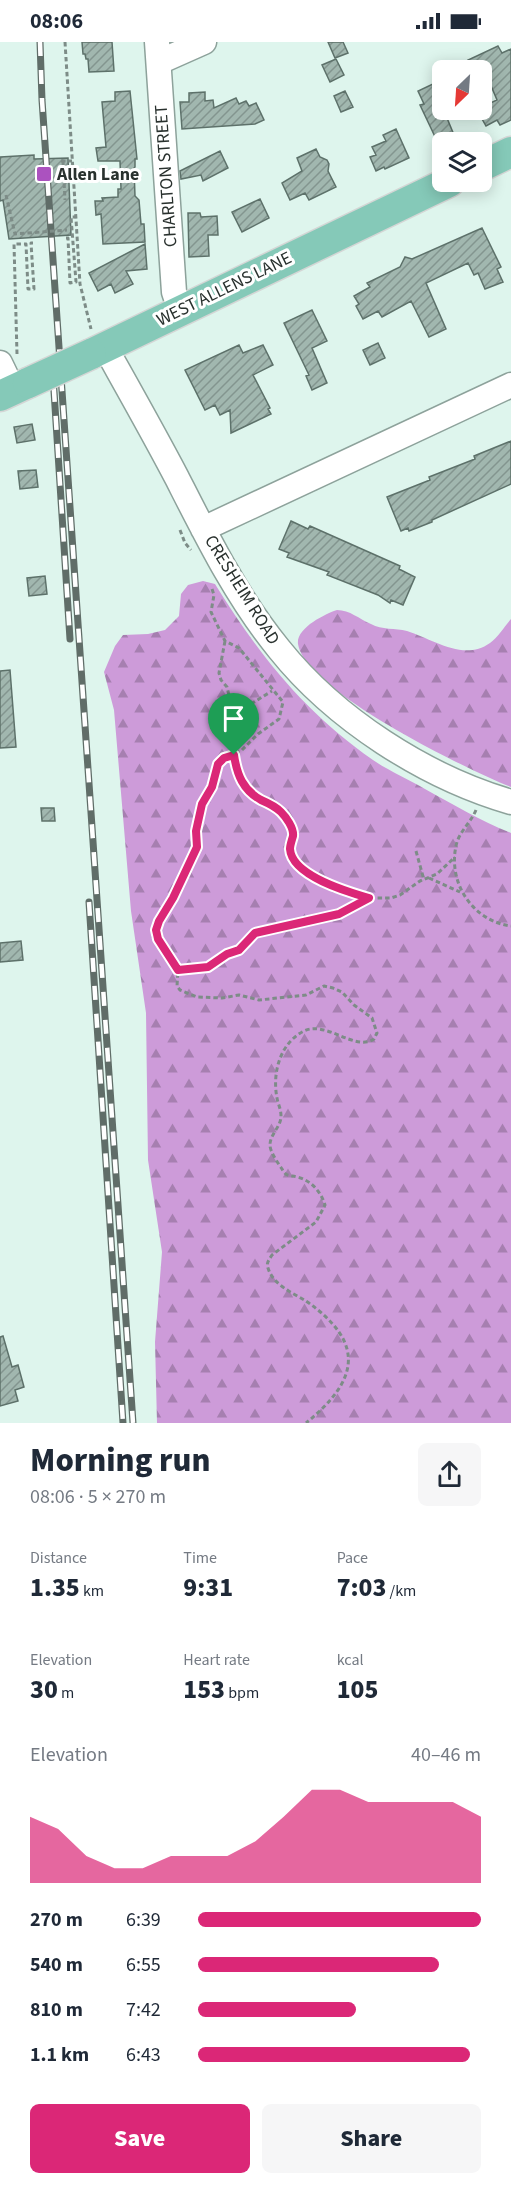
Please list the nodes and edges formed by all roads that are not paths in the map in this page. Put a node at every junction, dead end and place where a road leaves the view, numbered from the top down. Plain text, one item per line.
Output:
1 (204, 42) edge
2 (158, 52) edge
3 (511, 152) edge
4 (492, 161) edge
5 (432, 190) edge
6 (180, 310) junction
7 (97, 346) junction
8 (12, 378) edge
9 (511, 386) edge
10 (203, 529) junction
11 (511, 802) edge

1 - 2 street
2 - 6 street, CHARLTON STREET
3 - 4 main road
5 - 6 main road, WEST ALLENS LANE
6 - 7 main road, WEST ALLENS LANE
7 - 8 main road, WEST ALLENS LANE, bridge
7 - 10 street, CRESHEIM ROAD
9 - 10 street
10 - 11 street, CRESHEIM ROAD

